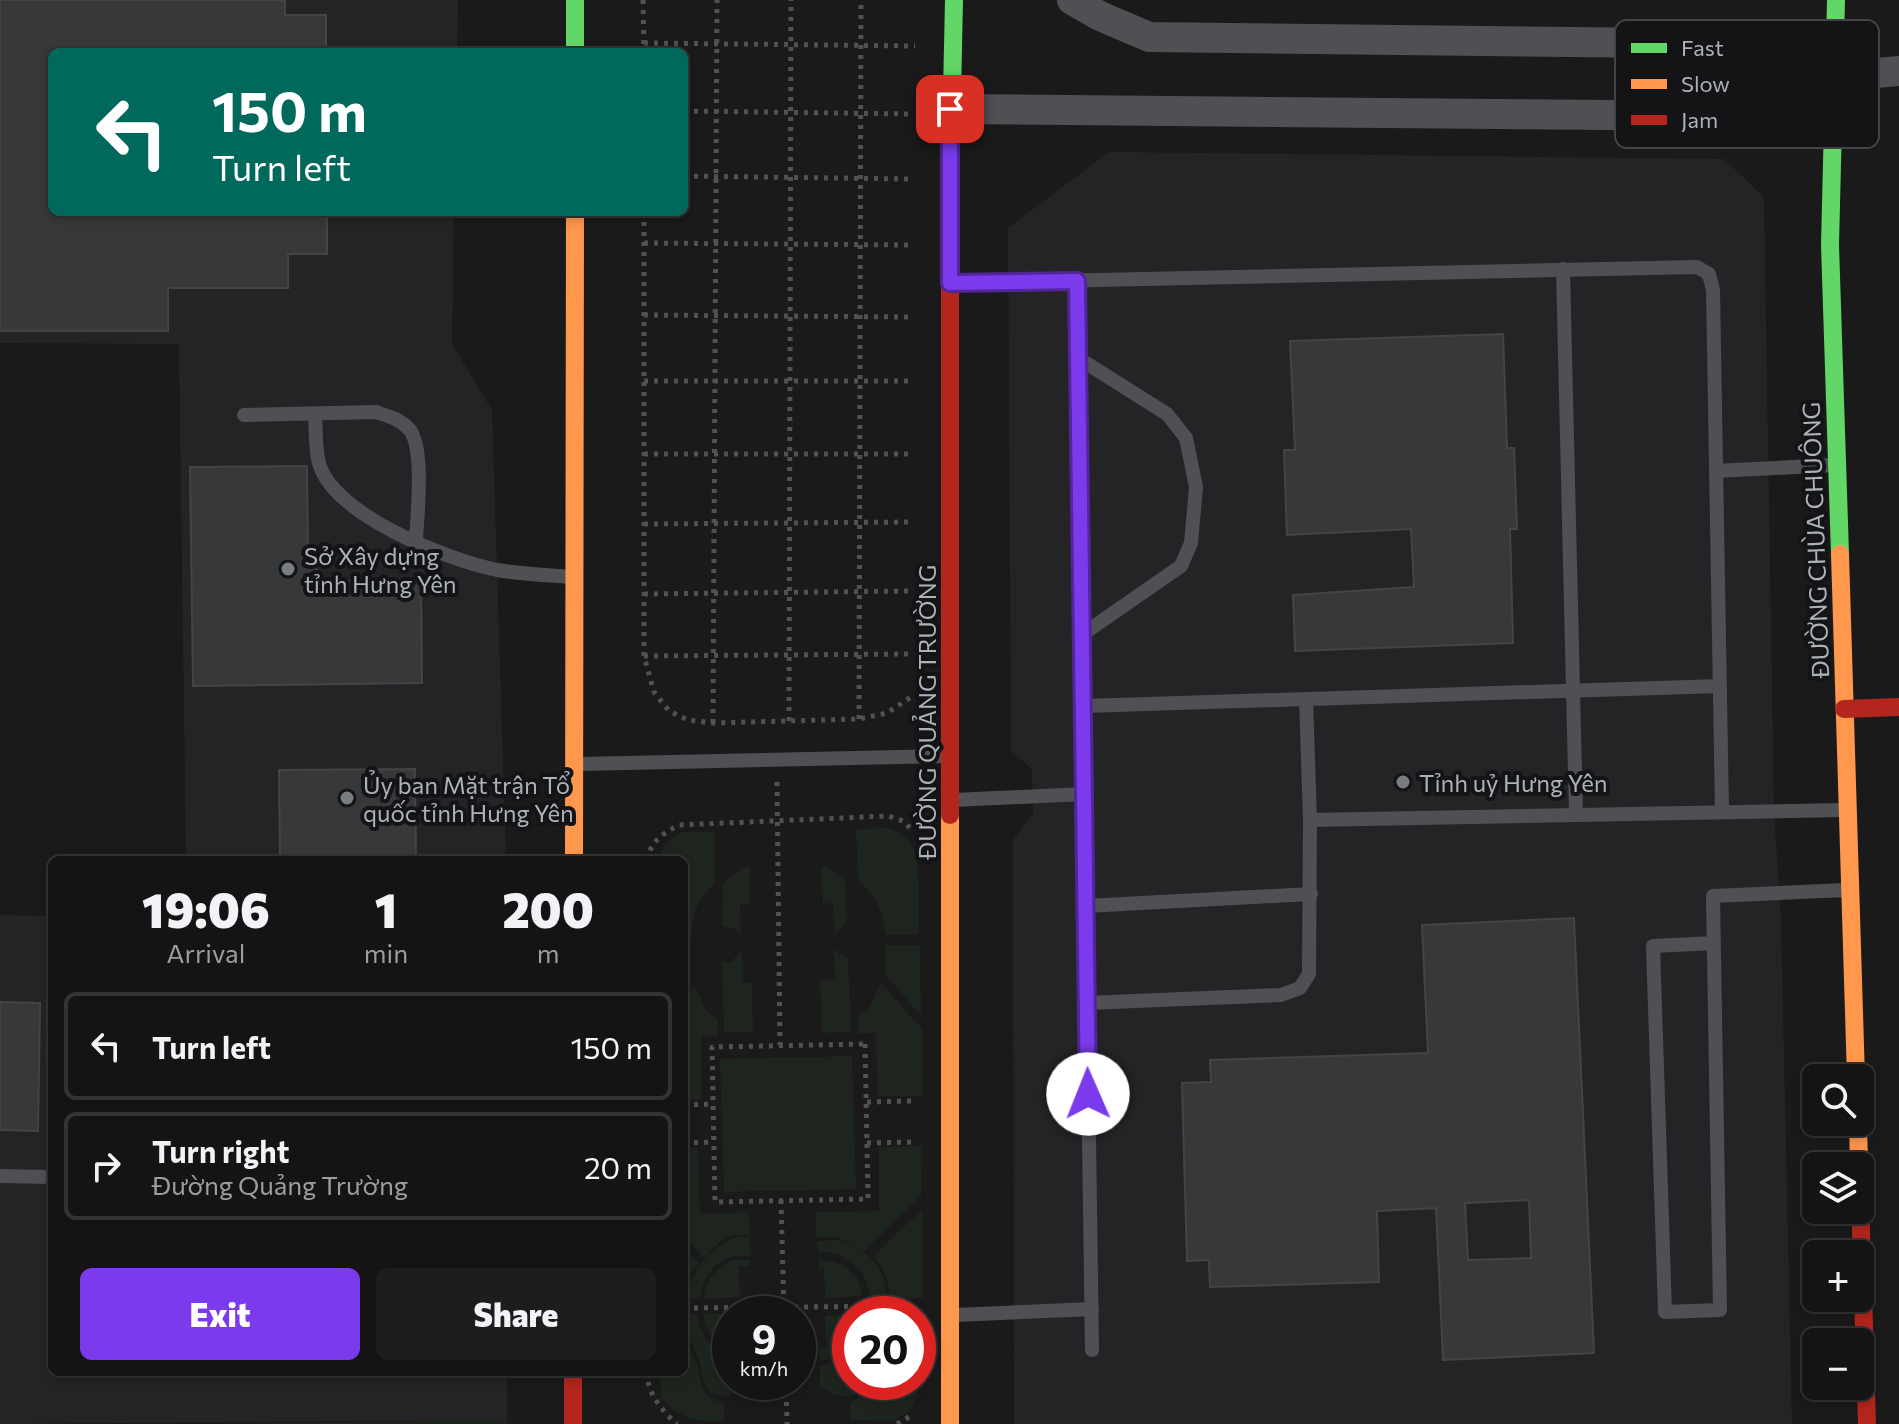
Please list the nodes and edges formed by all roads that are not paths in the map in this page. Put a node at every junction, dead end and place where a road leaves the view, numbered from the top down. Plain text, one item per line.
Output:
1 (575, 0) edge
2 (954, 0) edge
3 (1072, 0) edge
4 (1836, 0) edge
5 (1835, 20) edge
6 (1615, 42) edge
7 (575, 48) edge
8 (1899, 71) edge
9 (1879, 73) edge
10 (950, 109) junction
11 (1615, 115) edge
12 (1832, 148) edge
13 (575, 216) edge
14 (1563, 269) junction
15 (1077, 281) junction
16 (950, 283) junction
17 (1078, 358) junction
18 (315, 414) junction
19 (244, 415) dead end
20 (1837, 465) junction
21 (1716, 471) junction
22 (416, 541) junction
23 (574, 578) junction
24 (1083, 634) junction
25 (1720, 686) junction
26 (1573, 690) junction
27 (1306, 699) junction
28 (1084, 706) junction
29 (1899, 707) edge
30 (1844, 709) junction
31 (950, 756) junction
32 (574, 764) junction
33 (1085, 794) junction
34 (950, 800) junction
35 (1847, 810) junction
36 (1722, 812) junction
37 (1576, 815) junction
38 (1310, 820) junction
39 (574, 856) edge
40 (1850, 890) junction
41 (1311, 894) junction
42 (1086, 906) junction
43 (1714, 943) junction
44 (1086, 1003) junction
45 (1856, 1064) edge
46 (0, 1176) edge
47 (48, 1177) edge
48 (1861, 1224) edge
49 (1092, 1309) junction
50 (950, 1315) junction
51 (1092, 1350) dead end
52 (573, 1376) edge
53 (573, 1424) edge
54 (950, 1424) edge
55 (1867, 1424) edge

1 - 7 street
2 - 10 street, ĐƯỜNG QUẢNG TRƯỜNG
3 - 6 street
4 - 5 street, ĐƯỜNG CHÙA CHUÔNG
8 - 9 street
10 - 11 street
10 - 16 street, ĐƯỜNG QUẢNG TRƯỜNG
12 - 20 street, ĐƯỜNG CHÙA CHUÔNG
13 - 23 street
14 - 15 lane
14 - 21 lane
14 - 26 lane
15 - 16 lane
15 - 17 lane
16 - 31 street, ĐƯỜNG QUẢNG TRƯỜNG
17 - 24 lane
17 - 24 lane
18 - 19 lane
18 - 22 lane
18 - 22 lane
20 - 21 lane
20 - 30 street, ĐƯỜNG CHÙA CHUÔNG
21 - 25 lane
22 - 23 lane
23 - 32 street
24 - 28 lane
25 - 26 lane
25 - 36 lane
26 - 27 lane
26 - 37 lane
27 - 28 lane
27 - 38 lane
28 - 33 lane
29 - 30 street
30 - 35 street, ĐƯỜNG CHÙA CHUÔNG
31 - 32 lane
31 - 34 street, ĐƯỜNG QUẢNG TRƯỜNG
32 - 39 street
33 - 34 lane
33 - 42 lane
34 - 50 street, ĐƯỜNG QUẢNG TRƯỜNG
35 - 36 lane
35 - 40 street, ĐƯỜNG CHÙA CHUÔNG
36 - 37 lane
37 - 38 lane
38 - 41 lane
40 - 43 lane
40 - 45 street, ĐƯỜNG CHÙA CHUÔNG
41 - 42 lane
41 - 44 lane
42 - 44 lane
43 - 43 lane
44 - 49 lane
46 - 47 lane
48 - 55 street
49 - 50 lane
49 - 51 lane
50 - 54 street, ĐƯỜNG QUẢNG TRƯỜNG
52 - 53 street

